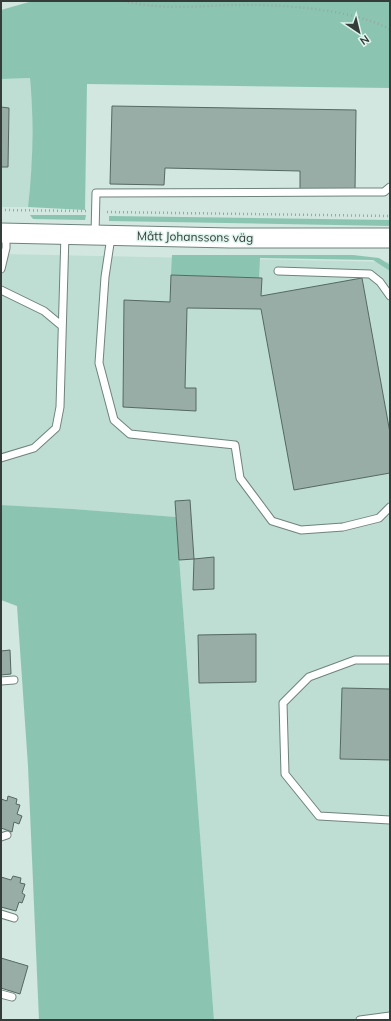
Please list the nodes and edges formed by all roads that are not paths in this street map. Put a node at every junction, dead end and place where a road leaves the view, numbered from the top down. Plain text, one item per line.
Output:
1 (390, 188) edge
2 (4, 233) edge
3 (66, 234) junction
4 (103, 235) junction
5 (390, 238) edge
6 (1, 269) edge
7 (278, 271) dead end
8 (1, 290) edge
9 (390, 296) edge
10 (62, 326) junction
11 (1, 458) edge
12 (390, 506) edge
13 (390, 660) edge
14 (14, 680) dead end
15 (1, 681) edge
16 (390, 820) edge
17 (1, 914) edge
18 (14, 918) dead end
19 (1, 994) edge
20 (12, 996) dead end
21 (390, 1016) edge
22 (360, 1020) edge

1 - 4 lane
2 - 3 street, Mått Johanssons väg
2 - 6 lane
3 - 4 street, Mått Johanssons väg
3 - 10 lane
4 - 5 street, Mått Johanssons väg
4 - 12 lane
7 - 9 lane
8 - 10 lane
10 - 11 lane
13 - 16 lane
14 - 15 lane
17 - 18 lane
19 - 20 lane
21 - 22 lane

